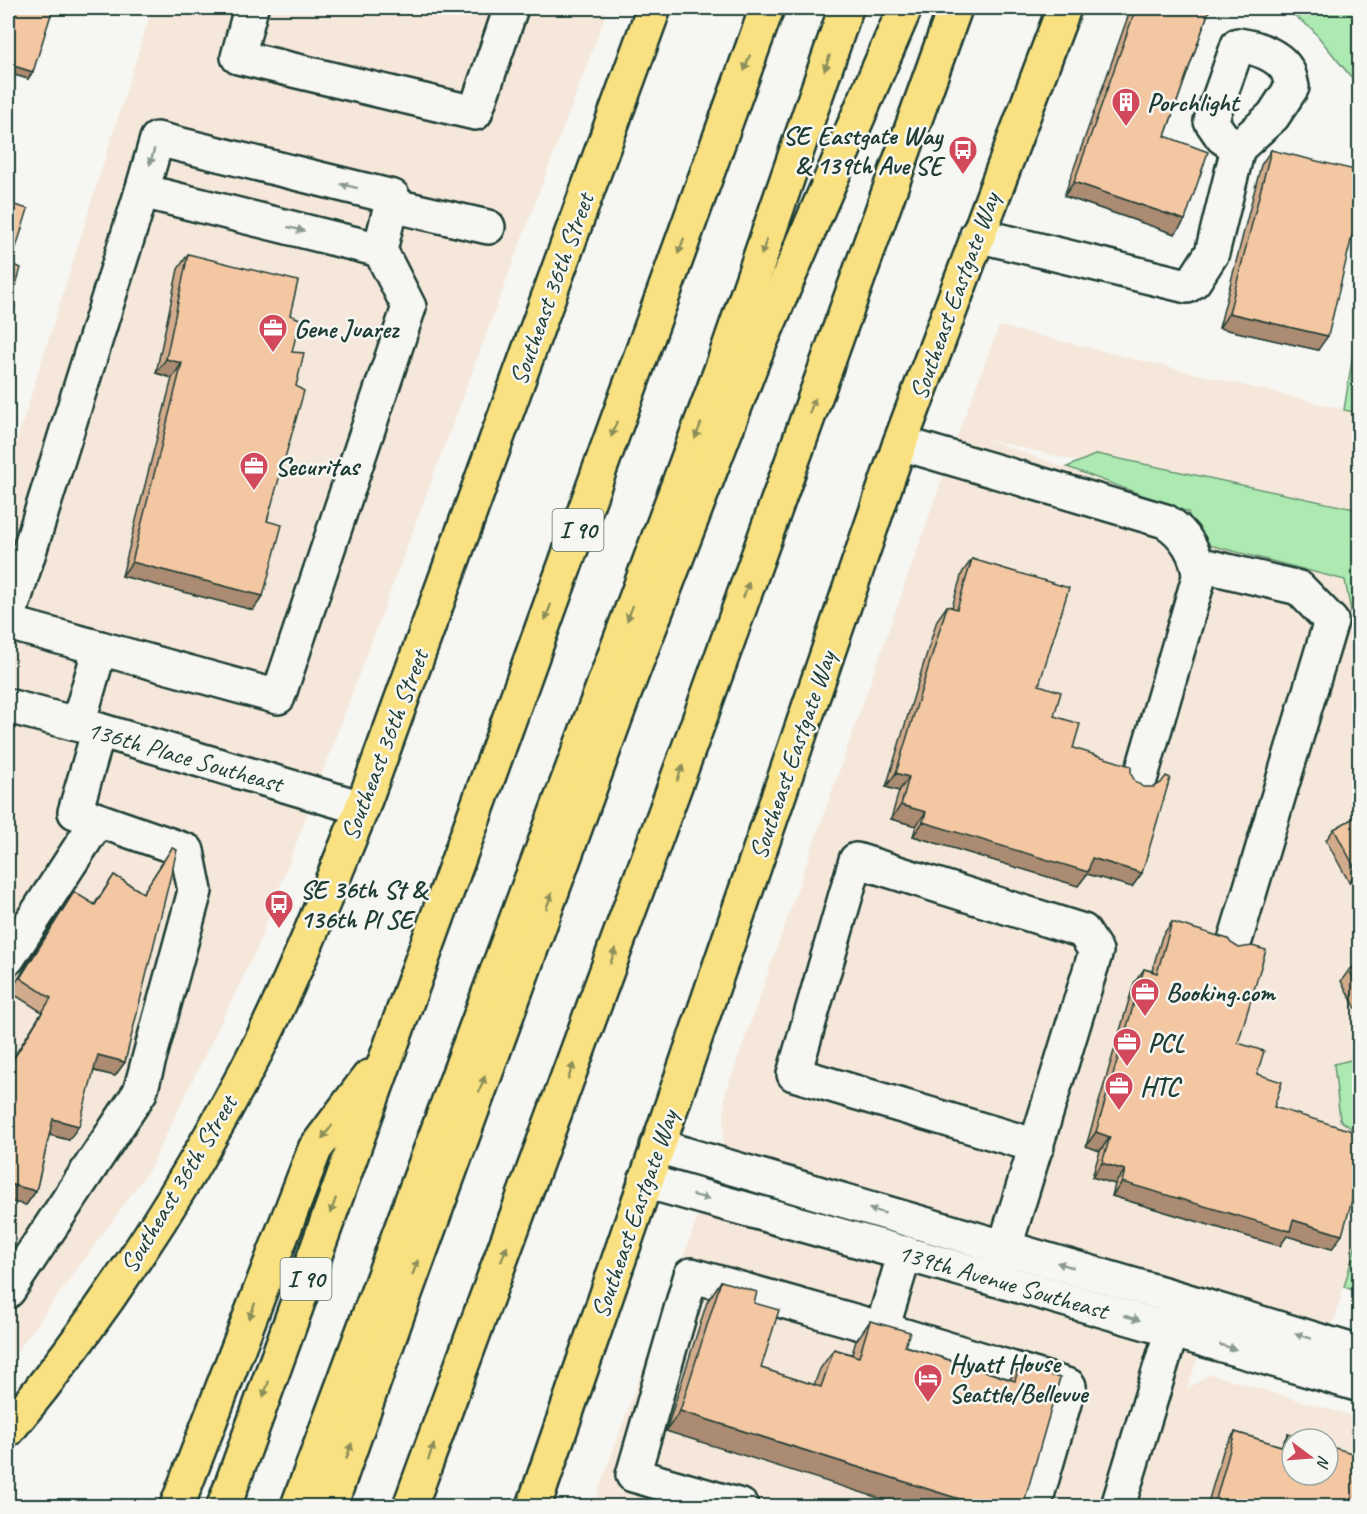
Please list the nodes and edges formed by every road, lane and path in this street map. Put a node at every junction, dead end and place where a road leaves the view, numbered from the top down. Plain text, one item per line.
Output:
1 (251, 8) edge
2 (512, 8) edge
3 (654, 8) edge
4 (767, 8) edge
5 (846, 8) edge
6 (905, 8) edge
7 (955, 8) edge
8 (1064, 8) edge
9 (1238, 148) dead end
10 (142, 192) junction
11 (391, 205) junction
12 (488, 227) dead end
13 (977, 235) junction
14 (380, 250) junction
15 (900, 442) junction
16 (1198, 564) junction
17 (8, 621) edge
18 (100, 648) junction
19 (8, 706) edge
20 (89, 727) junction
21 (1139, 783) edge
22 (362, 808) junction
23 (98, 820) junction
24 (1234, 944) edge
25 (8, 958) edge
26 (388, 1052) junction
27 (657, 1146) junction
28 (1037, 1146) junction
29 (645, 1181) junction
30 (1005, 1248) junction
31 (905, 1253) junction
32 (995, 1279) junction
33 (8, 1291) edge
34 (1181, 1299) junction
35 (882, 1329) junction
36 (1172, 1330) junction
37 (1359, 1353) edge
38 (1359, 1385) edge
39 (8, 1430) edge
40 (177, 1506) edge
41 (224, 1506) edge
42 (298, 1506) edge
43 (330, 1506) edge
44 (410, 1506) edge
45 (534, 1506) edge
46 (741, 1506) edge
47 (1034, 1506) edge
48 (1118, 1506) edge

1 - 2 street
3 - 22 main road, Southeast 36th Street
4 -> 26 main road, I 90
5 -> 42 main road
43 -> 6 main road
44 -> 7 main road
8 - 13 main road, Southeast Eastgate Way
9 - 13 street
11 -> 10 street
10 -> 14 street
10 - 17 street
11 - 12 street
11 - 14 street
13 - 15 main road, Southeast Eastgate Way
14 - 18 street
15 - 16 street
15 - 27 main road, Southeast Eastgate Way
16 - 21 street
16 - 24 street
17 - 18 street
18 - 20 street
19 - 20 street, 136th Place Southeast
20 - 22 street, 136th Place Southeast
20 - 23 street
22 - 39 main road, Southeast 36th Street
23 - 25 street
23 - 33 street
26 -> 40 main road
26 -> 41 main road, I 90
27 - 29 main road, Southeast Eastgate Way
30 -> 27 street, 139th Avenue Southeast
28 - 28 street
28 - 30 street
29 -> 31 street, 139th Avenue Southeast
29 - 45 main road, Southeast Eastgate Way
30 - 32 street
34 -> 30 street, 139th Avenue Southeast
31 - 32 street, 139th Avenue Southeast
31 - 35 street
32 -> 36 street, 139th Avenue Southeast
34 - 36 street
37 -> 34 street, 139th Avenue Southeast
35 - 46 street
35 - 47 street
36 -> 38 street, 139th Avenue Southeast
36 - 48 street

